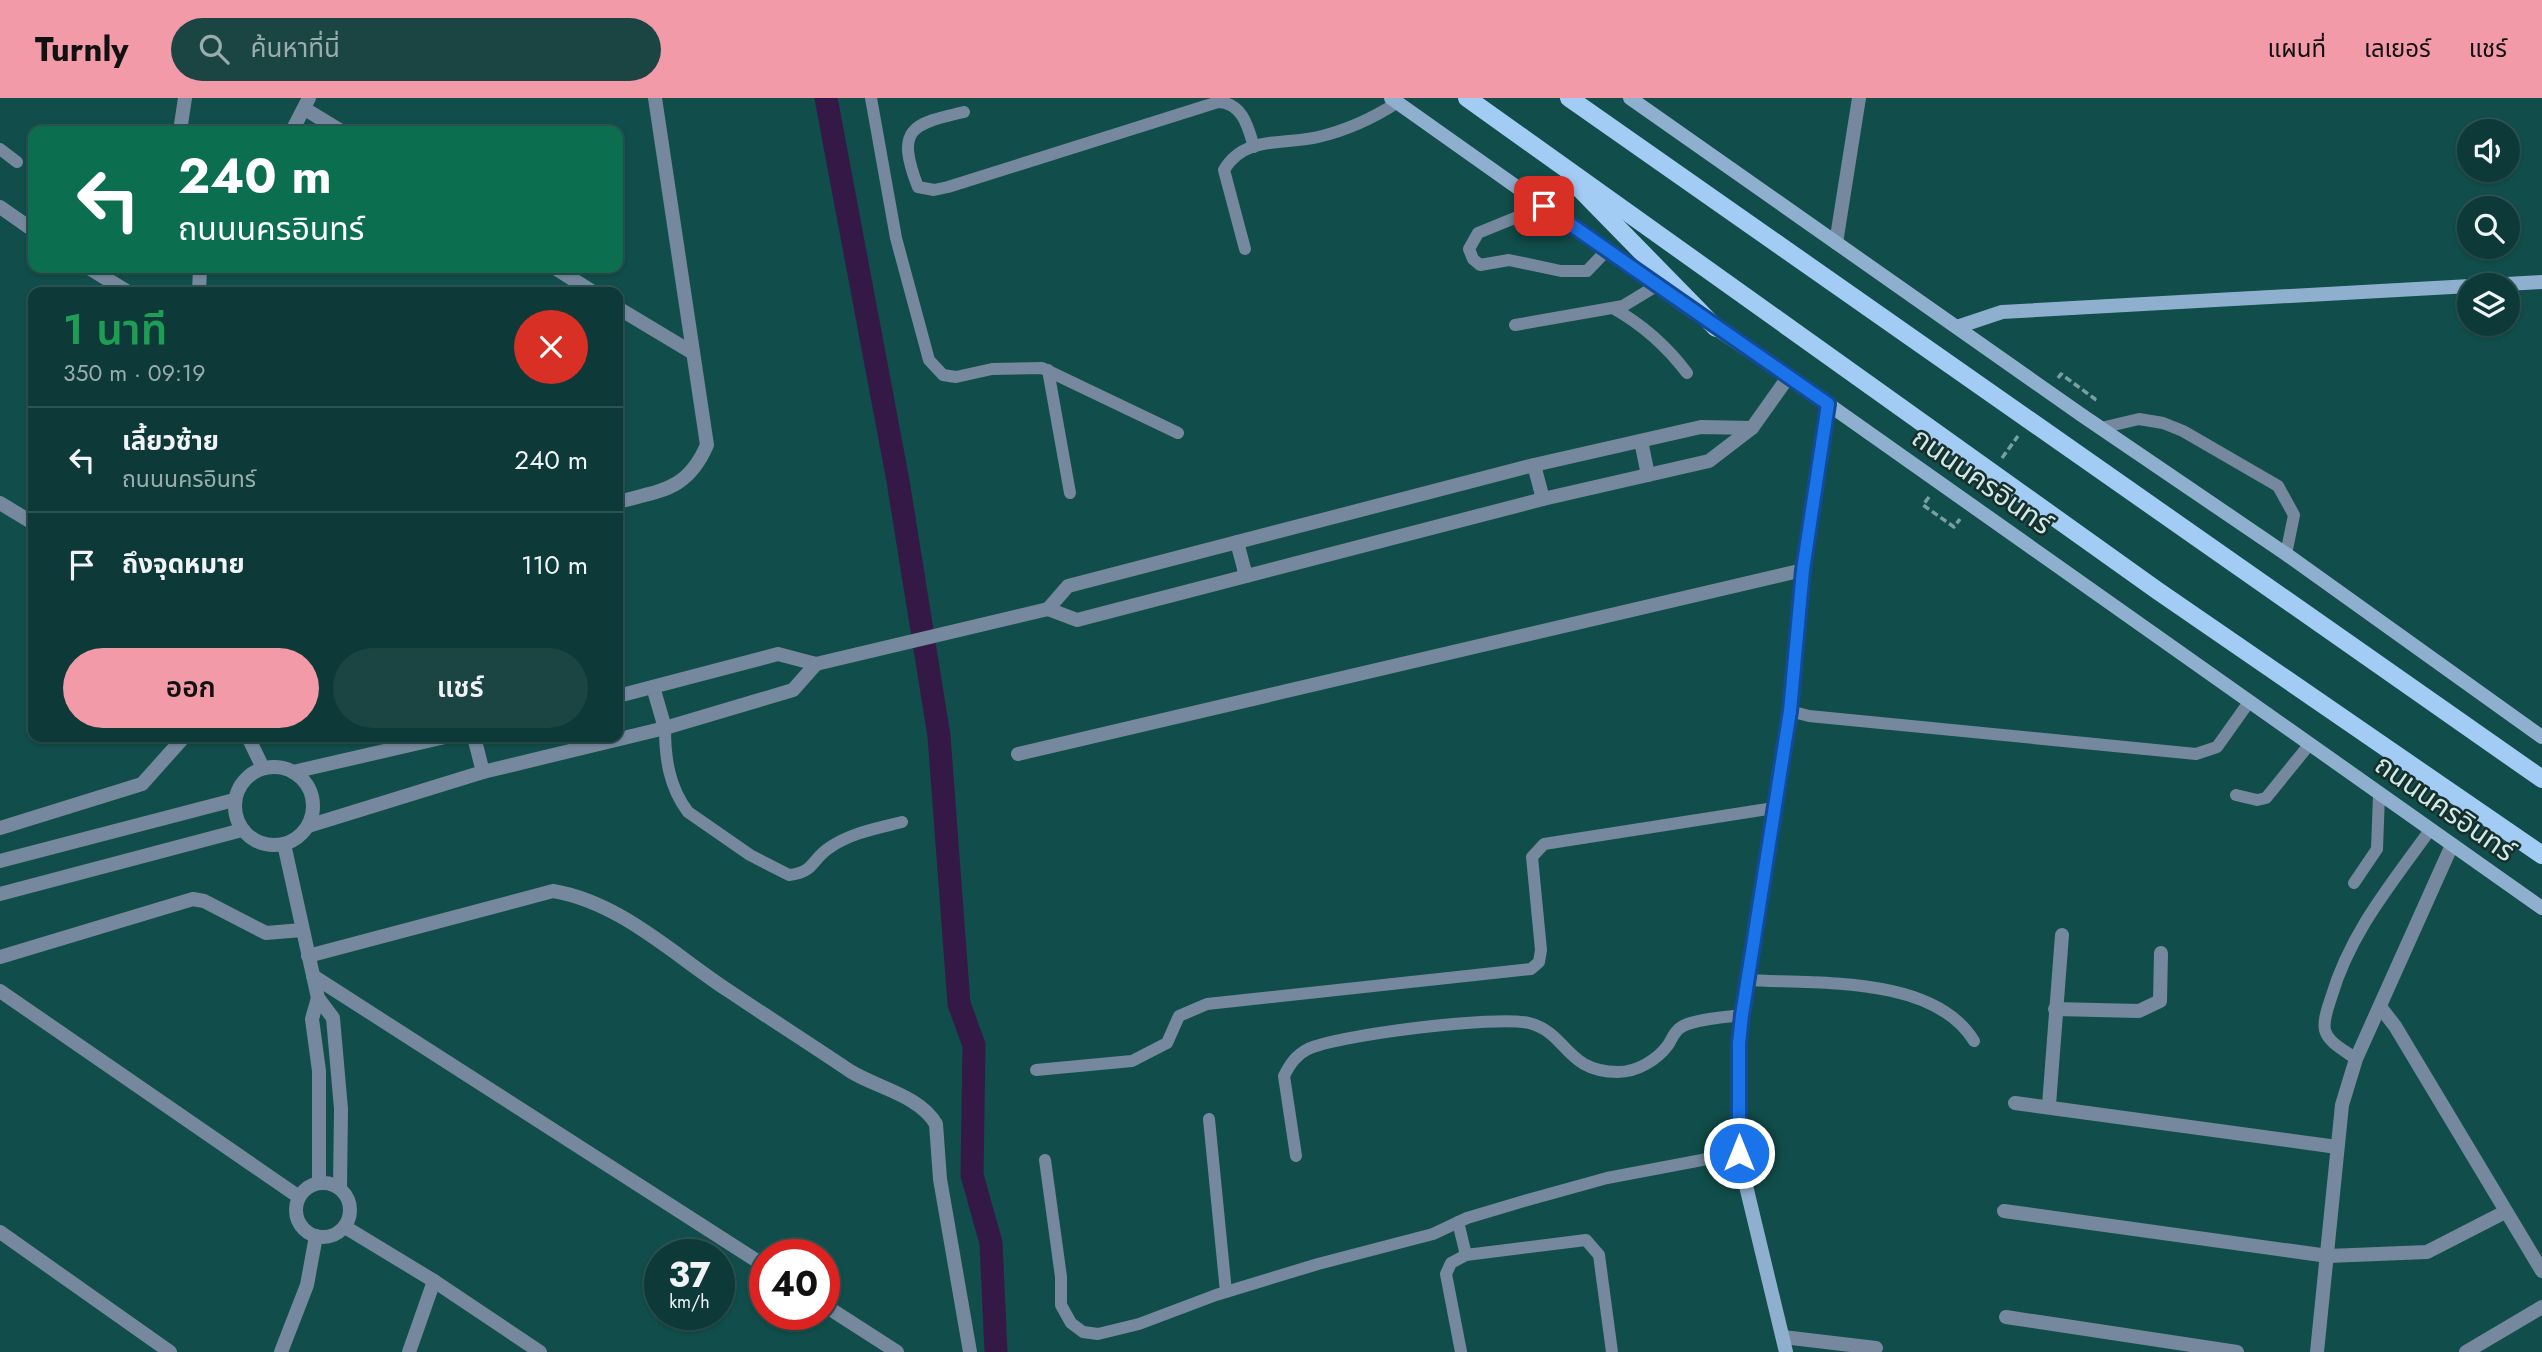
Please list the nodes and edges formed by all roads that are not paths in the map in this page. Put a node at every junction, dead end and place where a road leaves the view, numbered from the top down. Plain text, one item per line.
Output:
1 (185, 98) edge
2 (655, 98) edge
3 (871, 98) edge
4 (1467, 98) edge
5 (1569, 98) edge
6 (1630, 98) edge
7 (1859, 98) edge
8 (1231, 100) edge
9 (1394, 100) edge
10 (307, 103) edge
11 (964, 112) dead end
12 (181, 126) edge
13 (295, 126) edge
14 (335, 126) edge
15 (1254, 147) junction
16 (0, 149) edge
17 (1544, 152) junction
18 (17, 162) dead end
19 (1544, 206) junction
20 (0, 207) edge
21 (28, 227) edge
22 (1836, 243) junction
23 (1245, 249) dead end
24 (1606, 251) junction
25 (97, 273) edge
26 (563, 273) edge
27 (2542, 282) edge
28 (1656, 286) junction
29 (120, 287) edge
30 (585, 287) edge
31 (1613, 308) junction
32 (623, 311) edge
33 (1516, 325) dead end
34 (1957, 327) junction
35 (1716, 328) junction
36 (693, 353) junction
37 (1048, 370) junction
38 (1686, 373) dead end
39 (1789, 376) junction
40 (1828, 404) junction
41 (1752, 428) junction
42 (2101, 428) junction
43 (1178, 433) dead end
44 (1641, 441) junction
45 (1534, 465) junction
46 (1648, 475) junction
47 (1070, 493) dead end
48 (1543, 499) junction
49 (623, 501) edge
50 (1, 506) edge
51 (28, 520) edge
52 (1237, 542) junction
53 (2286, 554) junction
54 (1803, 570) junction
55 (1246, 576) junction
56 (1048, 609) junction
57 (816, 664) junction
58 (653, 687) junction
59 (623, 695) edge
60 (2249, 702) junction
61 (1790, 711) junction
62 (665, 728) junction
63 (2542, 737) edge
64 (623, 738) edge
65 (180, 742) edge
66 (251, 742) edge
67 (408, 742) edge
68 (475, 742) edge
69 (607, 742) edge
70 (2309, 745) junction
71 (1018, 754) dead end
72 (264, 768) junction
73 (293, 772) junction
74 (482, 772) junction
75 (2542, 779) edge
76 (2236, 795) dead end
77 (2379, 795) junction
78 (234, 800) junction
79 (1774, 808) junction
80 (902, 821) dead end
81 (308, 826) junction
82 (0, 828) edge
83 (242, 830) junction
84 (2430, 830) junction
85 (284, 844) junction
86 (2452, 845) junction
87 (2542, 855) edge
88 (0, 861) edge
89 (2354, 883) dead end
90 (0, 894) edge
91 (2542, 908) edge
92 (302, 930) junction
93 (2062, 935) dead end
94 (2161, 953) dead end
95 (308, 956) junction
96 (0, 957) edge
97 (313, 976) junction
98 (1747, 980) junction
99 (0, 991) edge
100 (318, 998) junction
101 (2381, 1008) junction
102 (2055, 1009) junction
103 (1742, 1015) junction
104 (1974, 1041) dead end
105 (2356, 1059) junction
106 (1036, 1070) dead end
107 (2015, 1102) dead end
108 (2049, 1105) junction
109 (1209, 1119) dead end
110 (2337, 1147) junction
111 (1739, 1153) junction
112 (1296, 1156) dead end
113 (1045, 1160) dead end
114 (319, 1183) junction
115 (340, 1188) junction
116 (299, 1197) junction
117 (2004, 1211) dead end
118 (2505, 1212) junction
119 (1458, 1222) junction
120 (345, 1227) junction
121 (0, 1232) edge
122 (316, 1236) junction
123 (1466, 1255) junction
124 (749, 1256) edge
125 (2328, 1256) junction
126 (2542, 1271) edge
127 (434, 1281) junction
128 (1226, 1292) junction
129 (2542, 1307) edge
130 (840, 1315) edge
131 (2006, 1317) dead end
132 (1783, 1337) junction
133 (1876, 1348) dead end
134 (170, 1352) edge
135 (281, 1352) edge
136 (409, 1352) edge
137 (540, 1352) edge
138 (897, 1352) edge
139 (970, 1352) edge
140 (1461, 1352) edge
141 (1612, 1352) edge
142 (1786, 1352) edge
143 (2236, 1352) edge
144 (2317, 1352) edge
145 (2466, 1352) edge

1 - 12 street
2 - 36 street
3 - 37 lane
4 - 17 main road, ถนนนครอินทร์
5 - 75 main road
6 - 22 main road
7 - 22 street
8 - 11 lane
8 - 15 lane
9 - 15 lane
9 - 19 main road, ถนนนครอินทร์
10 - 13 street
10 - 14 street
15 - 23 lane
16 - 18 lane
17 - 35 main road
17 - 87 main road, ถนนนครอินทร์
19 - 24 main road, ถนนนครอินทร์
19 - 24 lane
20 - 21 street
22 - 34 main road
24 - 28 main road, ถนนนครอินทร์
25 - 29 street
26 - 30 street
27 - 34 main road
28 - 31 lane
28 - 35 main road, ถนนนครอินทร์
31 - 33 lane
31 - 38 lane
32 - 36 street
34 - 42 main road
35 - 39 main road, ถนนนครอินทร์
36 - 49 street
37 - 43 lane
37 - 47 lane
39 - 40 main road, ถนนนครอินทร์
39 - 41 street
40 - 54 main road
40 - 60 main road, ถนนนครอินทร์
41 - 44 street
41 - 46 street
42 - 53 main road
42 - 53 lane
44 - 45 street
44 - 46 street
45 - 48 street
45 - 52 street
46 - 48 street
48 - 55 street
50 - 51 street
52 - 55 street
52 - 56 street
53 - 63 main road
54 - 61 main road
54 - 71 street
55 - 56 street
56 - 57 street
57 - 58 street
57 - 62 street
58 - 59 street
58 - 62 street
60 - 61 lane
60 - 70 main road, ถนนนครอินทร์
61 - 79 main road
62 - 64 street
62 - 80 lane
65 - 82 street
66 - 72 street
67 - 73 street
68 - 74 street
69 - 74 street
70 - 76 lane
70 - 77 main road, ถนนนครอินทร์
72 - 73 street
72 - 78 street
73 - 81 street
74 - 81 street
77 - 84 main road, ถนนนครอินทร์
77 - 89 lane
78 - 83 street
78 - 88 street
79 - 98 main road
79 - 106 lane
81 - 85 street
83 - 85 street
83 - 90 street
84 - 86 main road, ถนนนครอินทร์
84 - 105 lane
85 - 92 street
86 - 91 main road, ถนนนครอินทร์
86 - 101 street
92 - 95 street
92 - 96 street
93 - 102 street
94 - 102 street
95 - 97 street
95 - 139 street
97 - 100 street
97 - 124 street
98 - 103 main road
98 - 104 lane
99 - 116 street
100 - 114 street
100 - 115 street
101 - 105 street
101 - 118 street
102 - 108 street
103 - 111 main road
103 - 112 lane
105 - 110 street
107 - 108 street
108 - 110 street
109 - 128 lane
110 - 125 street
111 - 119 lane
111 - 132 main road
113 - 128 lane
114 - 115 street
114 - 116 street
115 - 120 street
116 - 122 street
117 - 125 street
118 - 125 street
118 - 126 street
119 - 123 lane
119 - 128 lane
120 - 122 street
120 - 127 street
121 - 134 street
122 - 135 street
123 - 140 lane
123 - 141 lane
125 - 144 street
127 - 136 street
127 - 137 street
129 - 145 street
130 - 138 street
131 - 143 street
132 - 133 street
132 - 142 main road

